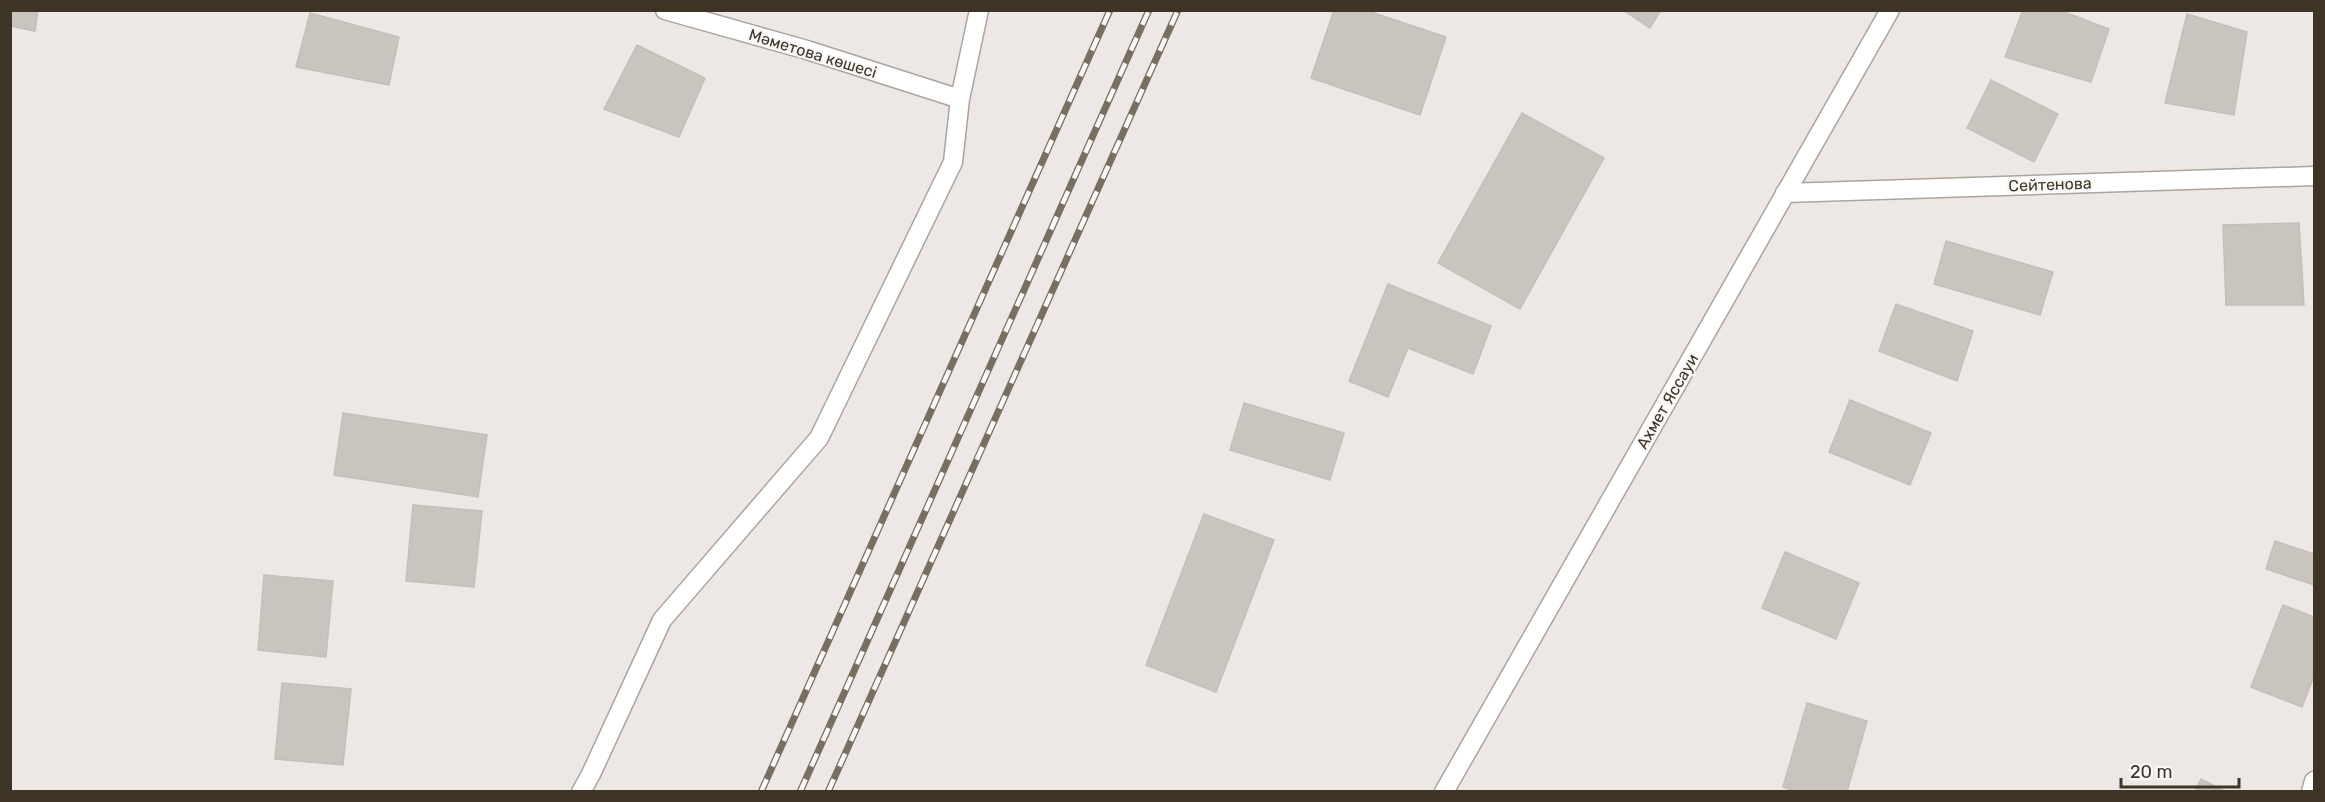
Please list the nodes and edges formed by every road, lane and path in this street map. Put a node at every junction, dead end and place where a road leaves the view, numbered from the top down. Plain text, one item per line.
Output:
1 (665, 10) edge
2 (979, 10) edge
3 (1890, 10) edge
4 (960, 99) junction
5 (2314, 176) edge
6 (1785, 193) junction
7 (2314, 781) edge
8 (581, 792) edge
9 (1444, 792) edge
10 (2310, 792) edge

1 - 4 street, Мәметова көшесі
2 - 4 street
3 - 6 street, Ахмет Яссауи
4 - 8 street
5 - 6 street, Сейтенова
6 - 9 street, Ахмет Яссауи
7 - 10 street

